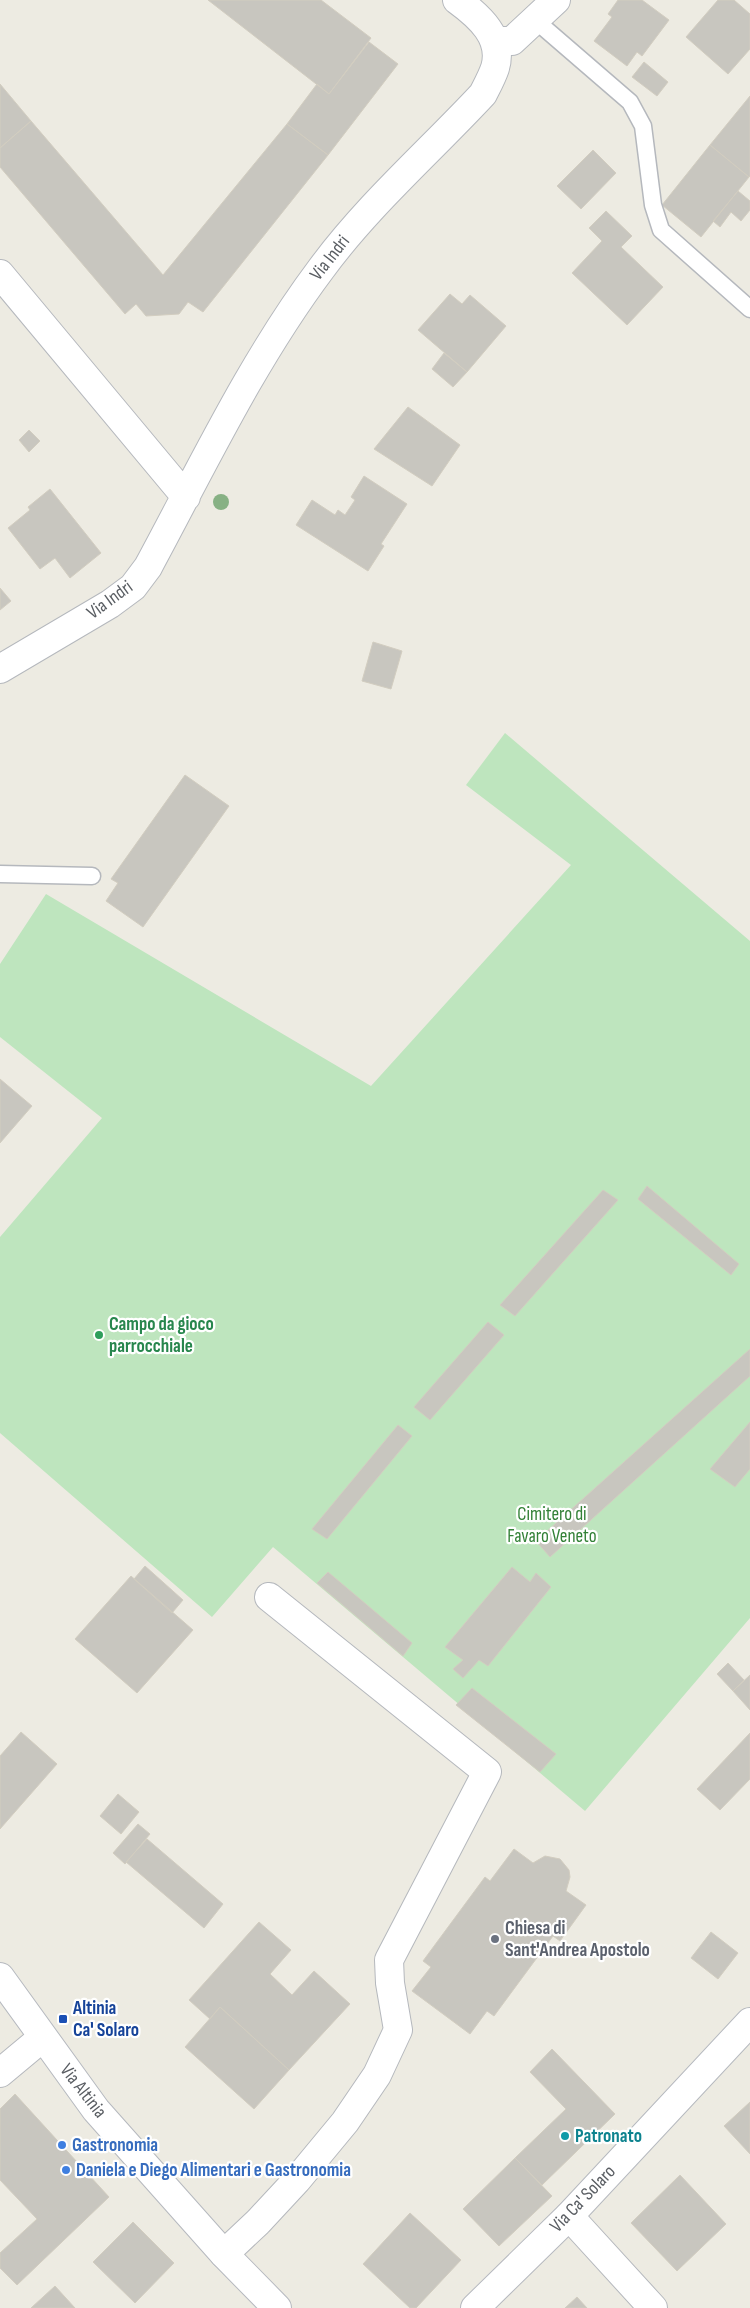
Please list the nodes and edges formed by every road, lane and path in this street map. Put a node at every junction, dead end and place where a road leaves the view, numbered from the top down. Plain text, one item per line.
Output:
1 (457, 0) edge
2 (556, 0) edge
3 (535, 20) junction
4 (496, 41) junction
5 (0, 274) edge
6 (750, 309) edge
7 (186, 497) junction
8 (0, 669) edge
9 (0, 874) edge
10 (92, 876) dead end
11 (269, 1597) dead end
12 (0, 1977) edge
13 (750, 2022) edge
14 (42, 2038) junction
15 (0, 2073) edge
16 (569, 2216) junction
17 (224, 2254) junction
18 (277, 2308) edge
19 (476, 2308) edge
20 (653, 2308) edge

1 - 4 street
2 - 3 street
3 - 4 street
3 - 6 lane
4 - 7 street, Via Indri
5 - 7 street
7 - 8 street, Via Indri
9 - 10 lane
11 - 17 street
12 - 14 street, Via Altinia
13 - 16 street, Via Ca' Solaro
14 - 15 street
14 - 17 street, Via Altinia
16 - 19 street, Via Ca' Solaro
16 - 20 street
17 - 18 street, Via Altinia

